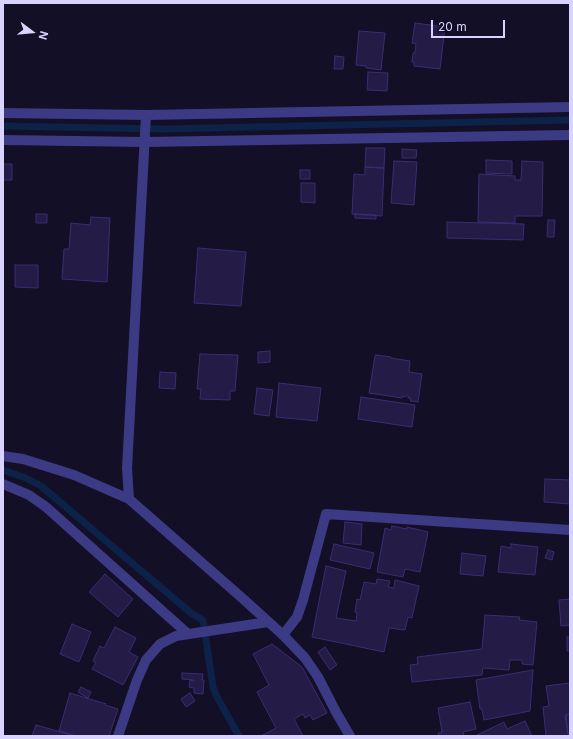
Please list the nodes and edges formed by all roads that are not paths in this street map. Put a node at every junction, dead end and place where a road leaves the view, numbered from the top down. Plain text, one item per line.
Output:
1 (570, 107) edge
2 (3, 113) edge
3 (146, 115) junction
4 (570, 135) edge
5 (3, 140) edge
6 (145, 142) junction
7 (3, 456) edge
8 (3, 484) edge
9 (129, 499) junction
10 (570, 530) edge
11 (268, 622) junction
12 (190, 633) junction
13 (283, 635) junction
14 (118, 736) edge
15 (350, 736) edge

1 - 3 street
2 - 3 street
3 - 6 street
4 - 6 street
5 - 6 street
6 - 9 street
7 - 9 street
8 - 12 street
9 - 11 street
10 - 13 street
11 - 12 street
11 - 13 street
12 - 14 street
13 - 15 street

